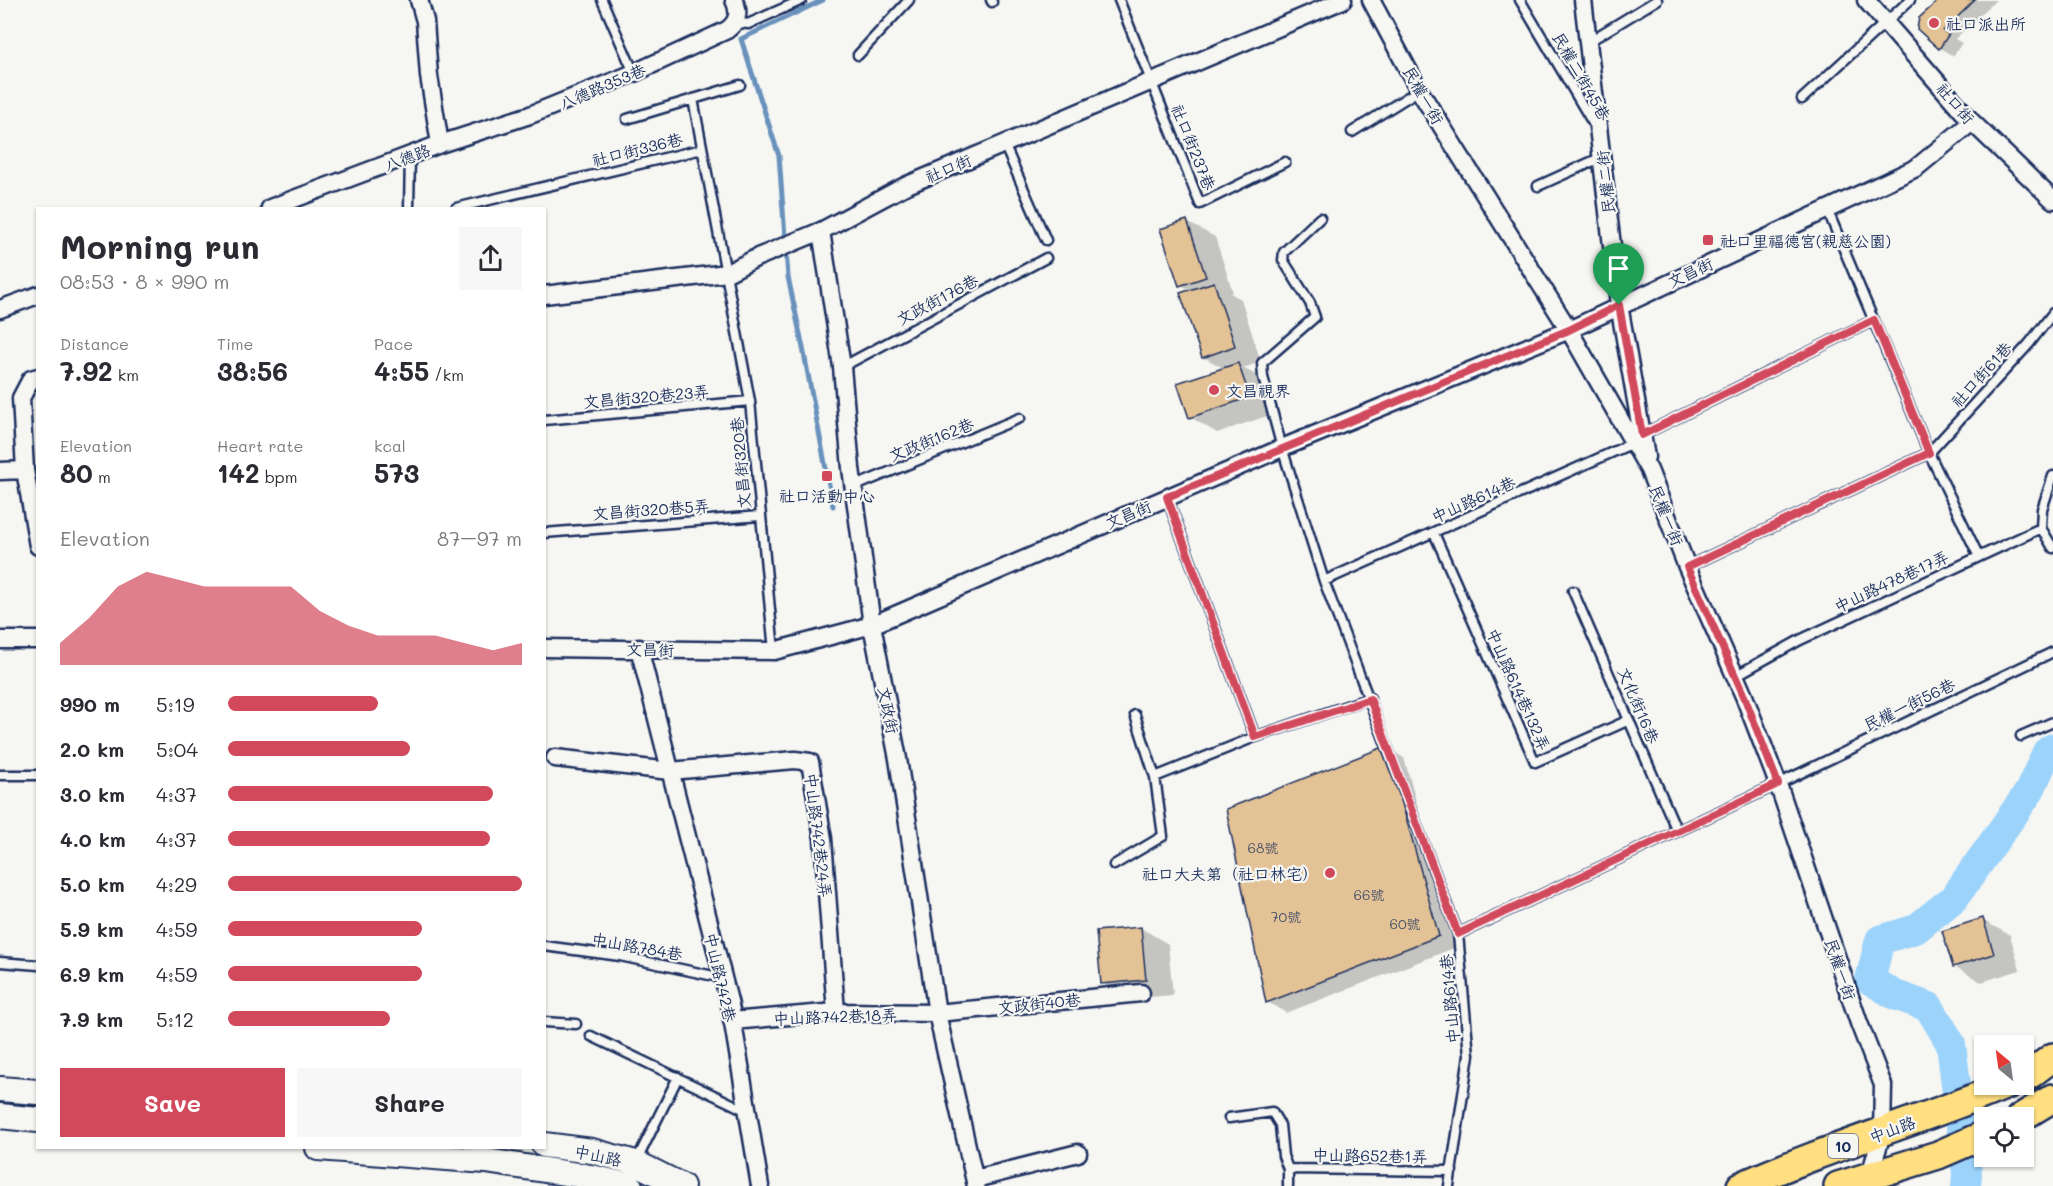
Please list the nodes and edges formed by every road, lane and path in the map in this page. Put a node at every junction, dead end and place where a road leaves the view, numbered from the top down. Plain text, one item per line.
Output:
1 (419, 0) edge
2 (602, 0) edge
3 (734, 0) edge
4 (802, 0) edge
5 (909, 0) edge
6 (1119, 0) edge
7 (1343, 0) edge
8 (1371, 0) edge
9 (1520, 0) edge
10 (1583, 0) edge
11 (1657, 0) edge
12 (1866, 0) edge
13 (1910, 0) edge
14 (735, 22) junction
15 (1887, 22) junction
16 (1587, 42) junction
17 (858, 55) dead end
18 (634, 73) junction
19 (1150, 81) junction
20 (740, 85) dead end
21 (1419, 90) junction
22 (693, 99) junction
23 (1802, 99) dead end
24 (627, 119) dead end
25 (1972, 122) junction
26 (1352, 132) dead end
27 (1600, 136) junction
28 (440, 144) junction
29 (1004, 144) junction
30 (702, 149) junction
31 (410, 156) junction
32 (1602, 157) junction
33 (1285, 162) dead end
34 (1538, 186) dead end
35 (2053, 200) edge
36 (273, 207) edge
37 (409, 207) edge
38 (460, 207) edge
39 (1827, 209) junction
40 (1320, 218) dead end
41 (821, 231) junction
42 (1046, 240) dead end
43 (1046, 258) dead end
44 (727, 273) junction
45 (546, 295) edge
46 (36, 296) edge
47 (1619, 305) junction
48 (0, 309) edge
49 (2053, 314) edge
50 (1874, 320) junction
51 (1569, 330) junction
52 (842, 367) junction
53 (36, 378) edge
54 (750, 401) junction
55 (1020, 418) dead end
56 (546, 420) edge
57 (1638, 439) junction
58 (1282, 448) junction
59 (1929, 453) junction
60 (25, 470) junction
61 (0, 471) edge
62 (2053, 477) edge
63 (853, 487) junction
64 (33, 492) edge
65 (1167, 497) junction
66 (760, 516) junction
67 (36, 524) edge
68 (2041, 528) junction
69 (546, 532) edge
70 (1434, 533) junction
71 (2053, 548) edge
72 (1979, 557) junction
73 (1687, 567) junction
74 (1324, 581) junction
75 (1573, 591) dead end
76 (872, 625) junction
77 (0, 640) edge
78 (36, 640) edge
79 (546, 648) edge
80 (639, 648) junction
81 (774, 651) junction
82 (2053, 652) edge
83 (1735, 676) junction
84 (1370, 699) junction
85 (1135, 715) dead end
86 (1629, 720) junction
87 (2053, 722) edge
88 (2022, 736) dead end
89 (1255, 737) junction
90 (555, 758) dead end
91 (670, 771) junction
92 (0, 775) edge
93 (36, 775) edge
94 (1155, 777) junction
95 (1778, 784) junction
96 (1677, 831) junction
97 (1114, 865) dead end
98 (1458, 934) junction
99 (546, 946) edge
100 (0, 962) edge
101 (36, 966) edge
102 (723, 978) junction
103 (1141, 993) dead end
104 (836, 1012) junction
105 (937, 1013) junction
106 (732, 1021) junction
107 (546, 1022) edge
108 (576, 1024) dead end
109 (591, 1036) dead end
110 (2053, 1057) edge
111 (2034, 1071) edge
112 (678, 1077) junction
113 (0, 1089) edge
114 (36, 1092) edge
115 (1982, 1095) edge
116 (2053, 1098) edge
117 (2034, 1110) edge
118 (747, 1111) junction
119 (0, 1116) edge
120 (1229, 1118) dead end
121 (36, 1120) edge
122 (1882, 1133) junction
123 (1970, 1141) edge
124 (546, 1145) edge
125 (329, 1149) edge
126 (1078, 1153) dead end
127 (1288, 1168) junction
128 (1452, 1171) junction
129 (633, 1175) edge
130 (1868, 1181) edge
131 (975, 1183) edge
132 (682, 1186) edge
133 (760, 1186) edge
134 (1288, 1186) edge
135 (1449, 1186) edge
136 (1741, 1186) edge
137 (1838, 1186) edge

1 - 28 street, 八德路
2 - 18 lane
3 - 14 street
4 - 14 lane
5 - 17 lane
6 - 19 lane
7 - 19 street, 社口街
8 - 21 street, 民權一街
9 - 27 lane, 民權二街45巷
10 - 16 street, 民權二街
11 - 16 lane
12 - 15 street, 社口街
13 - 15 lane
14 - 18 street, 八德路353巷
15 - 23 lane
15 - 25 street, 社口街
16 - 27 street, 民權二街
18 - 28 street, 八德路353巷
19 - 29 street, 社口街
19 - 33 lane, 社口街237巷
20 - 22 lane
21 - 26 lane
21 - 51 street, 民權一街
22 - 24 lane
22 - 30 lane
25 - 35 street, 社口街
25 - 39 street, 文昌街
27 - 32 street, 民權二街
28 - 31 street, 八德路
29 - 41 street, 社口街
29 - 42 lane
30 - 38 lane, 社口街336巷
30 - 44 lane, 社口街336巷
31 - 36 street, 八德路
31 - 37 lane
32 - 34 lane
32 - 47 street, 民權二街
39 - 47 street, 文昌街
39 - 50 lane
40 - 58 lane, 中山路614巷
41 - 44 street, 社口街
41 - 52 street, 文政街
43 - 52 lane, 文政街176巷
44 - 45 street, 社口街
44 - 54 lane, 文昌街320巷
46 - 48 street
47 - 51 street, 文昌街
47 - 57 street, 民權二街
49 - 59 lane, 社口街61巷
50 - 57 lane, 中山路614巷
50 - 59 lane
51 - 57 street, 民權一街
51 - 58 street, 文昌街
52 - 63 street, 文政街
53 - 60 street
54 - 56 lane, 文昌街320巷23弄
54 - 66 lane, 文昌街320巷
55 - 63 lane, 文政街162巷
57 - 70 lane, 中山路614巷
57 - 73 street, 民權一街
58 - 65 street, 文昌街
58 - 74 lane, 中山路614巷
59 - 72 lane
59 - 73 lane
60 - 61 street
60 - 64 street
62 - 68 lane
63 - 76 street, 文政街
64 - 67 street
65 - 76 street, 文昌街
65 - 89 lane
66 - 69 lane, 文昌街320巷5弄
66 - 81 lane, 文昌街320巷
68 - 71 lane
68 - 72 lane, 中山路478巷17弄
70 - 74 lane, 中山路614巷
70 - 86 lane, 中山路614巷132弄
72 - 83 lane, 中山路478巷17弄
73 - 83 street, 民權一街
74 - 84 lane, 中山路614巷
75 - 86 lane, 文化街16巷
76 - 81 street, 文昌街
76 - 105 street, 文政街
77 - 78 street
79 - 80 street, 文昌街
80 - 81 street, 文昌街
80 - 91 street, 中山路742巷
82 - 95 lane, 民權一街56巷
83 - 95 street, 民權一街
84 - 89 lane
84 - 98 lane, 中山路614巷
85 - 94 lane
86 - 96 lane, 文化街16巷
87 - 88 lane
89 - 94 lane
90 - 91 street
91 - 102 street, 中山路742巷
91 - 104 street, 中山路742巷24弄
92 - 93 lane
94 - 97 lane
95 - 96 lane, 民權一街56巷
95 - 122 street, 民權一街
96 - 98 lane, 民權一街56巷
98 - 128 lane, 中山路614巷
99 - 102 lane, 中山路784巷
100 - 101 lane
102 - 106 street, 中山路742巷
103 - 105 street, 文政街40巷
104 - 105 street, 中山路742巷18弄
104 - 106 street, 中山路742巷18弄
105 - 131 street, 文政街
106 - 118 street, 中山路742巷
107 - 108 lane
109 - 112 lane
110 - 111 main road
112 - 118 lane
112 - 129 lane
113 - 114 street
115 - 122 main road, 中山路 / 10
116 - 117 main road
118 - 133 street, 中山路742巷
119 - 121 street
120 - 127 lane
122 - 130 street, 民權一街
122 - 136 main road, 中山路 / 10
123 - 130 main road, 10
124 - 129 street, 中山路
125 - 129 street, 中山路
126 - 131 street
127 - 128 lane, 中山路652巷1弄
127 - 134 lane
128 - 135 lane, 中山路614巷
129 - 132 street, 中山路
130 - 137 main road, 10

